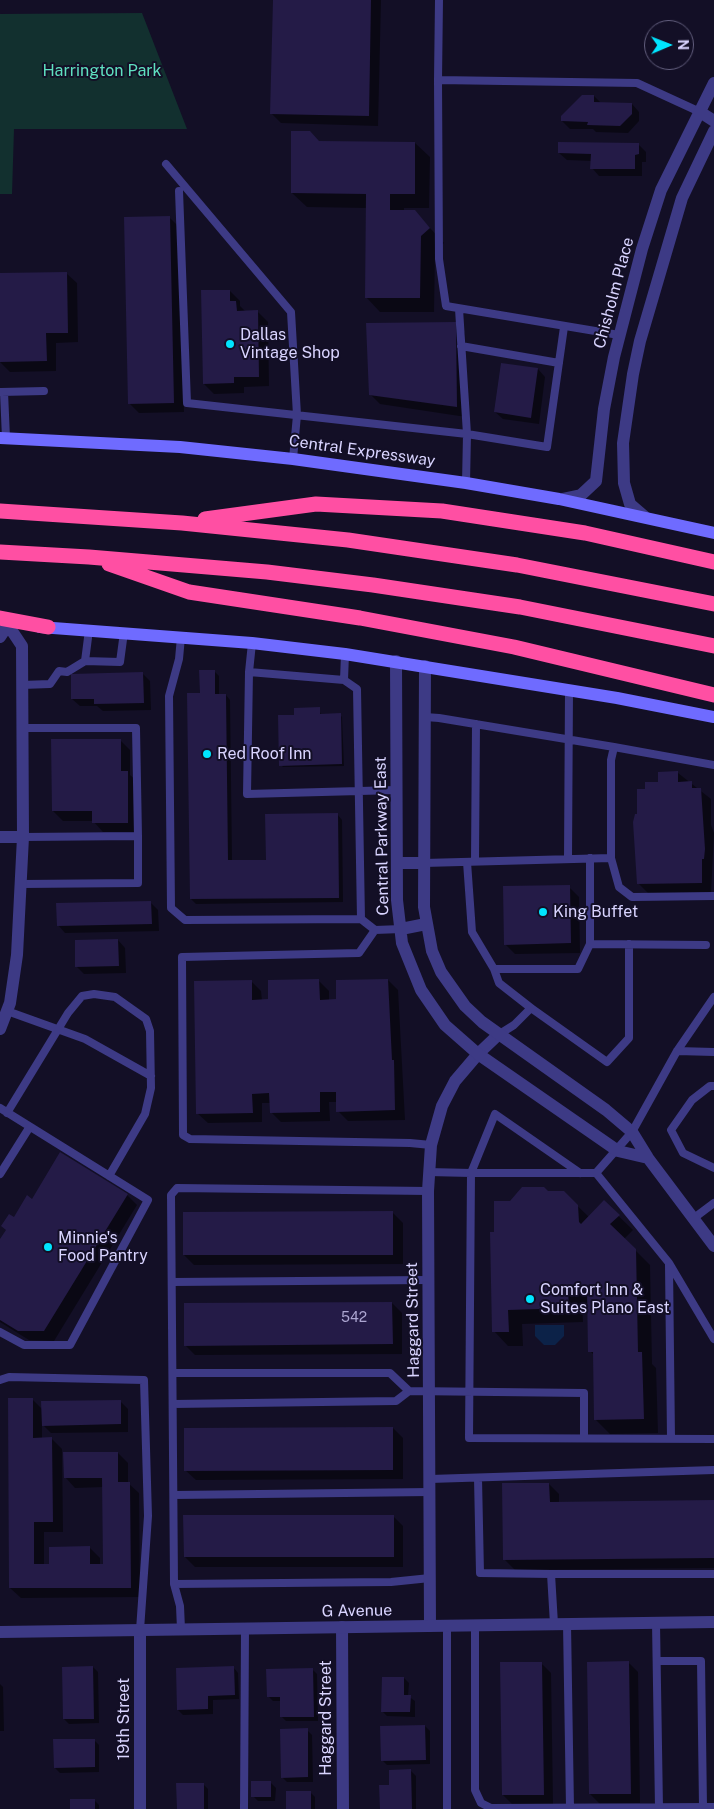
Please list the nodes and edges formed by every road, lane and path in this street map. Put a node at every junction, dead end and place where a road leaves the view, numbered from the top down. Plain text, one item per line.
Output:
1 (439, 0) edge
2 (438, 80) junction
3 (714, 83) edge
4 (700, 112) junction
5 (714, 121) edge
6 (714, 131) edge
7 (166, 164) dead end
8 (179, 191) dead end
9 (459, 309) junction
10 (564, 326) junction
11 (619, 335) junction
12 (640, 340) junction
13 (461, 346) junction
14 (559, 363) junction
15 (44, 391) dead end
16 (2, 392) edge
17 (297, 415) junction
18 (467, 434) junction
19 (3, 438) edge
20 (293, 459) junction
21 (466, 483) junction
22 (559, 499) junction
23 (0, 511) edge
24 (644, 516) junction
25 (182, 522) junction
26 (714, 533) edge
27 (0, 552) edge
28 (89, 557) junction
29 (714, 562) edge
30 (714, 604) edge
31 (3, 622) edge
32 (48, 627) joint
33 (89, 630) junction
34 (124, 632) junction
35 (0, 637) edge
36 (181, 637) junction
37 (252, 643) junction
38 (714, 646) edge
39 (345, 654) junction
40 (85, 661) junction
41 (396, 661) junction
42 (425, 666) junction
43 (249, 672) junction
44 (344, 680) junction
45 (22, 685) junction
46 (569, 691) junction
47 (714, 696) edge
48 (425, 717) junction
49 (714, 717) edge
50 (476, 724) junction
51 (22, 728) junction
52 (568, 739) junction
53 (614, 747) junction
54 (714, 765) edge
55 (397, 790) junction
56 (360, 792) junction
57 (138, 836) junction
58 (0, 837) edge
59 (23, 837) junction
60 (590, 858) junction
61 (611, 858) junction
62 (568, 859) junction
63 (471, 862) junction
64 (397, 863) junction
65 (424, 863) junction
66 (22, 884) junction
67 (714, 896) edge
68 (361, 919) junction
69 (426, 924) junction
70 (400, 929) junction
71 (375, 930) junction
72 (590, 944) junction
73 (629, 944) junction
74 (706, 945) dead end
75 (494, 969) junction
76 (714, 997) edge
77 (530, 1008) junction
78 (7, 1011) junction
79 (0, 1029) edge
80 (59, 1029) junction
81 (498, 1035) junction
82 (677, 1051) junction
83 (714, 1052) edge
84 (478, 1054) junction
85 (151, 1076) junction
86 (714, 1086) edge
87 (3, 1110) edge
88 (29, 1128) junction
89 (632, 1132) junction
90 (431, 1146) junction
91 (618, 1151) junction
92 (648, 1158) junction
93 (714, 1168) edge
94 (428, 1172) junction
95 (471, 1173) junction
96 (580, 1173) junction
97 (596, 1173) junction
98 (0, 1174) edge
99 (109, 1176) junction
100 (428, 1191) junction
101 (714, 1203) edge
102 (694, 1218) junction
103 (714, 1246) edge
104 (669, 1263) junction
105 (428, 1280) junction
106 (172, 1282) junction
107 (0, 1332) edge
108 (714, 1339) edge
109 (173, 1373) junction
110 (0, 1380) edge
111 (409, 1391) junction
112 (430, 1392) junction
113 (470, 1392) junction
114 (173, 1404) junction
115 (584, 1438) junction
116 (671, 1439) junction
117 (714, 1439) edge
118 (714, 1470) edge
119 (478, 1478) junction
120 (430, 1486) junction
121 (174, 1495) junction
122 (552, 1574) junction
123 (714, 1574) edge
124 (430, 1578) junction
125 (174, 1584) junction
126 (714, 1622) edge
127 (656, 1623) junction
128 (554, 1624) junction
129 (568, 1624) junction
130 (475, 1625) junction
131 (430, 1626) junction
132 (447, 1626) junction
133 (342, 1627) junction
134 (181, 1629) junction
135 (245, 1629) junction
136 (140, 1630) junction
137 (0, 1632) edge
138 (657, 1661) junction
139 (703, 1807) junction
140 (714, 1807) edge
141 (570, 1808) edge
142 (659, 1808) junction
143 (140, 1809) edge
144 (244, 1809) edge
145 (343, 1809) edge
146 (447, 1809) edge

1 - 2 lane
2 - 4 lane
2 - 9 lane
3 - 4 street, Chisholm Place
4 - 5 street
4 - 11 street, Chisholm Place
6 - 12 street
7 - 17 lane
8 - 17 lane
9 - 10 lane
9 - 13 lane
10 - 11 lane
10 - 14 lane
11 - 12 street
11 - 22 street, Chisholm Place
12 - 24 street
13 - 14 lane
13 - 18 lane
14 - 18 lane
15 - 16 lane
16 - 19 lane
17 - 18 lane
17 - 20 lane
18 - 21 lane
19 - 20 main road, Central Expressway
20 - 21 main road, Central Expressway
21 - 22 main road, Central Expressway
22 - 24 main road, Central Expressway
23 - 25 highway
24 - 26 main road, Central Expressway
25 - 29 highway
25 - 30 highway
27 - 28 highway
28 - 38 highway
28 - 47 highway
31 - 32 highway
31 - 35 street
31 - 45 street
32 - 33 main road
33 - 34 main road
33 - 40 lane
34 - 36 main road
34 - 40 lane
36 - 37 main road
36 - 68 lane
37 - 39 main road
37 - 43 lane
39 - 41 main road
39 - 44 lane
40 - 45 lane
41 - 42 main road
41 - 55 street, Central Parkway East
42 - 46 main road
42 - 48 street
43 - 44 lane
43 - 56 lane
44 - 56 lane
45 - 51 street
46 - 49 main road
46 - 52 lane
48 - 50 lane
48 - 65 street
50 - 52 lane
50 - 63 lane
51 - 57 lane
51 - 59 street
52 - 53 lane
52 - 62 lane
53 - 54 lane
53 - 61 lane
55 - 56 lane
55 - 64 street, Central Parkway East
56 - 68 lane
57 - 59 lane
57 - 66 lane
58 - 59 street
59 - 66 street
60 - 61 lane
60 - 62 lane
60 - 72 lane
61 - 67 lane
62 - 63 lane
63 - 65 lane
63 - 75 lane
64 - 65 street
64 - 70 street, Central Parkway East
65 - 69 street
66 - 78 street
68 - 71 lane
69 - 70 street
69 - 81 street
70 - 71 lane
70 - 84 street, Central Parkway East
71 - 90 lane
72 - 73 lane
72 - 75 lane
73 - 74 lane
73 - 77 lane
75 - 77 lane
76 - 82 lane
77 - 81 lane
78 - 79 street
78 - 80 lane
80 - 85 lane
80 - 85 lane
80 - 87 lane
81 - 84 street, Haggard Street
81 - 89 street
82 - 83 lane
82 - 89 lane
84 - 90 street, Haggard Street
84 - 91 street, Central Parkway East
85 - 99 lane
86 - 93 lane
87 - 88 lane
88 - 98 lane
88 - 99 lane
89 - 91 lane
89 - 92 street
90 - 94 street, Haggard Street
91 - 92 street, Central Parkway East
91 - 97 lane
92 - 102 street
94 - 95 lane
94 - 100 street, Haggard Street
95 - 96 lane
95 - 96 lane
95 - 113 lane
96 - 97 lane
97 - 104 lane
99 - 107 lane
100 - 105 street, Haggard Street
100 - 106 lane
101 - 102 lane
102 - 103 street
104 - 108 lane
104 - 116 lane
105 - 106 lane
105 - 112 street, Haggard Street
106 - 109 lane
109 - 111 lane
109 - 114 lane
110 - 136 lane
111 - 112 lane
111 - 114 lane
112 - 113 lane
112 - 120 street, Haggard Street
113 - 115 lane
113 - 115 lane
114 - 121 lane
115 - 116 lane
116 - 117 lane
118 - 119 lane
119 - 120 lane
119 - 122 lane
120 - 121 lane
120 - 124 street, Haggard Street
121 - 125 lane
122 - 123 lane
122 - 128 lane
124 - 125 lane
124 - 131 street, Haggard Street
125 - 134 lane
126 - 127 street, G Avenue
127 - 129 street, G Avenue
127 - 138 lane
128 - 129 street, G Avenue
128 - 130 street, G Avenue
129 - 141 lane
130 - 132 street, G Avenue
130 - 141 lane
131 - 132 street, G Avenue
131 - 133 street, G Avenue
132 - 146 lane
133 - 135 street, G Avenue
133 - 145 street, Haggard Street
134 - 135 street, G Avenue
134 - 136 street, G Avenue
135 - 144 lane
136 - 137 street, G Avenue
136 - 143 street, 19th Street
138 - 139 lane
138 - 142 lane
139 - 140 lane
139 - 142 lane
141 - 142 lane

